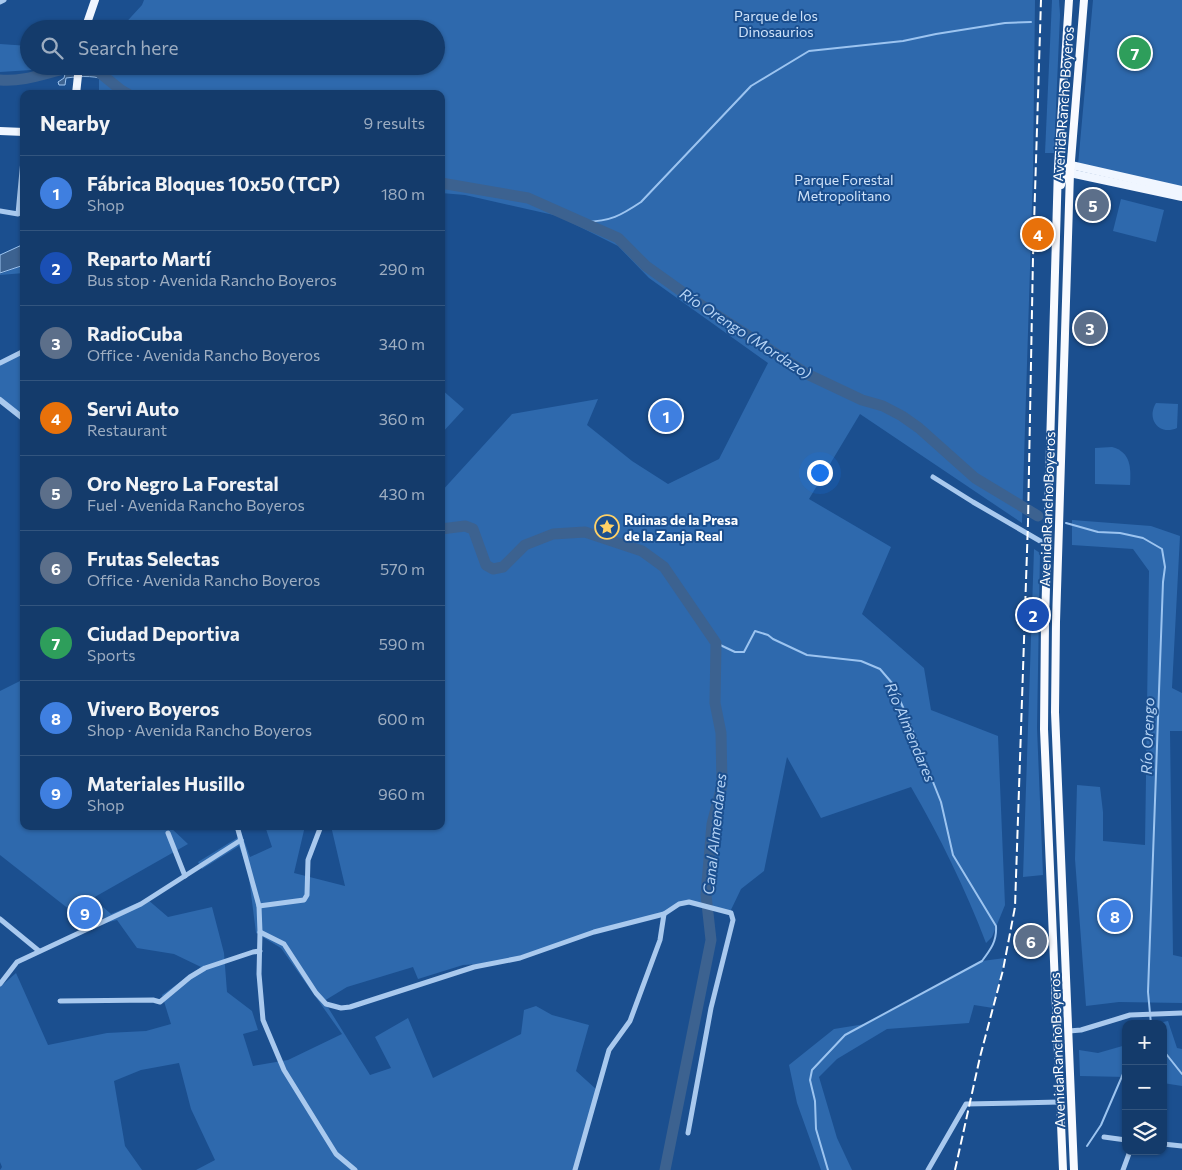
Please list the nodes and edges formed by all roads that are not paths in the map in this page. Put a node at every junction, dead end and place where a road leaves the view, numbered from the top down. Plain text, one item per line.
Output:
1 (4, 0) edge
2 (95, 0) edge
3 (1069, 0) edge
4 (1084, 0) edge
5 (0, 2) edge
6 (88, 20) edge
7 (78, 75) edge
8 (76, 90) edge
9 (0, 131) edge
10 (20, 132) edge
11 (1059, 145) junction
12 (1071, 167) junction
13 (1182, 190) edge
14 (20, 192) edge
15 (1182, 197) edge
16 (1057, 198) junction
17 (0, 211) edge
18 (20, 353) edge
19 (0, 362) edge
20 (0, 400) edge
21 (20, 416) edge
22 (933, 477) dead end
23 (1047, 545) junction
24 (238, 830) edge
25 (319, 830) edge
26 (168, 833) dead end
27 (241, 840) junction
28 (184, 876) junction
29 (259, 906) junction
30 (664, 914) junction
31 (0, 919) edge
32 (260, 932) junction
33 (39, 951) junction
34 (260, 951) junction
35 (0, 984) edge
36 (60, 1001) dead end
37 (1182, 1013) edge
38 (1069, 1031) junction
39 (1060, 1102) junction
40 (688, 1133) dead end
41 (1104, 1137) dead end
42 (1122, 1139) edge
43 (1167, 1144) edge
44 (1182, 1146) edge
45 (1129, 1155) edge
46 (355, 1170) edge
47 (575, 1170) edge
48 (928, 1170) edge
49 (1063, 1170) edge
50 (1074, 1170) edge
51 (1123, 1170) edge

1 - 5 street
2 - 6 main road
3 - 11 highway, Avenida Rancho Boyeros
4 - 12 highway, Avenida Rancho Boyeros
7 - 8 main road
9 - 10 main road
11 - 12 highway
11 - 16 highway, Avenida Rancho Boyeros
12 - 13 main road
12 - 15 main road
12 - 16 highway
12 - 38 highway, Avenida Rancho Boyeros
14 - 17 street
16 - 23 highway, Avenida Rancho Boyeros
18 - 19 street
20 - 21 street
22 - 23 street
23 - 39 highway, Avenida Rancho Boyeros
24 - 27 street
25 - 29 street
26 - 28 street
27 - 28 street
27 - 29 street
28 - 33 street
29 - 32 street
30 - 32 street
30 - 40 street
30 - 47 street
31 - 33 street
32 - 34 street
33 - 35 street
34 - 36 street
34 - 46 street
37 - 38 street
38 - 50 highway, Avenida Rancho Boyeros
39 - 48 street
39 - 49 highway, Avenida Rancho Boyeros
41 - 42 street
43 - 44 street
45 - 51 street

